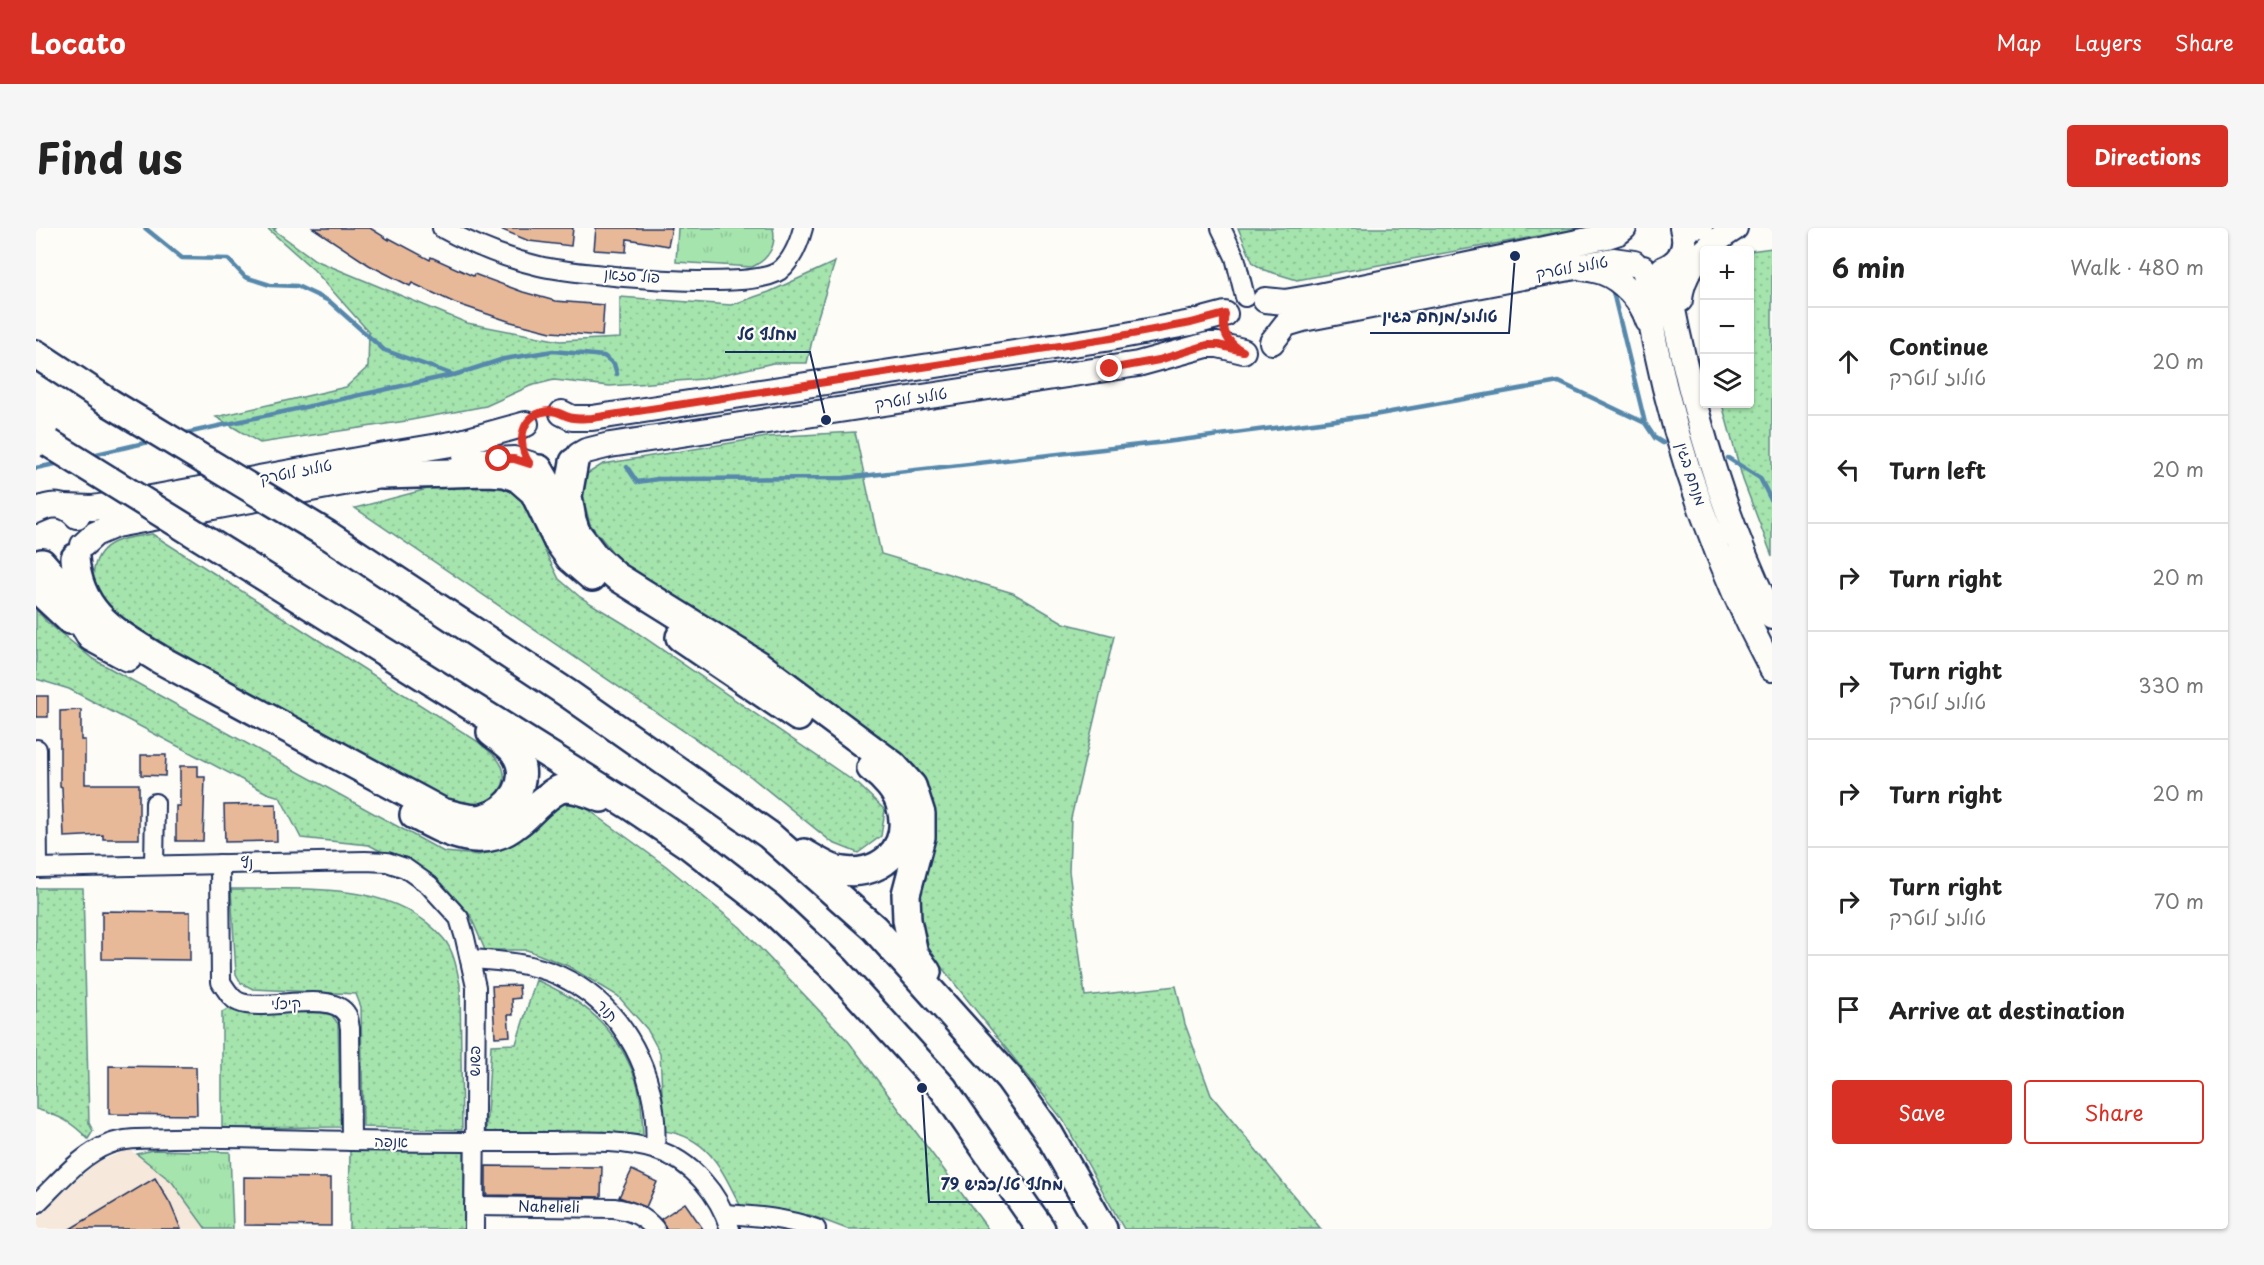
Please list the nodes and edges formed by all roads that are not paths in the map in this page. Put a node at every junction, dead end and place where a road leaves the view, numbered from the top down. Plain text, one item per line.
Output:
1 (442, 228) edge
2 (803, 228) edge
3 (1221, 228) edge
4 (1626, 228) edge
5 (1735, 228) edge
6 (1689, 229) edge
7 (1676, 262) junction
8 (1638, 266) junction
9 (1574, 267) junction
10 (1255, 298) junction
11 (1225, 314) junction
12 (1678, 338) junction
13 (1272, 342) junction
14 (1655, 344) junction
15 (1243, 351) junction
16 (36, 354) edge
17 (562, 413) junction
18 (526, 424) junction
19 (43, 438) edge
20 (576, 459) junction
21 (535, 467) junction
22 (383, 475) junction
23 (65, 507) junction
24 (36, 511) edge
25 (79, 551) junction
26 (38, 566) edge
27 (592, 578) junction
28 (1772, 617) edge
29 (359, 635) junction
30 (1772, 669) edge
31 (37, 748) edge
32 (155, 803) dead end
33 (632, 807) junction
34 (769, 835) junction
35 (220, 864) junction
36 (154, 866) junction
37 (37, 868) edge
38 (445, 900) joint
39 (470, 959) junction
40 (977, 1041) junction
41 (351, 1141) junction
42 (474, 1142) junction
43 (655, 1149) junction
44 (36, 1204) edge
45 (474, 1206) junction
46 (728, 1222) edge
47 (474, 1229) edge
48 (655, 1229) edge
49 (816, 1229) edge
50 (1041, 1229) edge
51 (1103, 1229) edge

1 - 2 street, פול סזאן
3 - 10 street
4 - 8 main road, מנחם בגין
4 - 10 main road, טולוז לוטרק
5 - 12 main road
6 - 7 main road, מנחם בגין
7 - 8 main road, טולוז לוטרק
7 - 12 main road, מנחם בגין
8 - 9 main road, טולוז לוטרק
8 - 14 main road, מנחם בגין
9 - 13 main road, טולוז לוטרק
9 - 14 main road
10 - 11 main road
10 - 13 main road
11 - 15 main road
11 - 17 main road, טולוז לוטרק
12 - 28 main road, מנחם בגין
13 - 15 main road
14 - 30 main road, מנחם בגין
15 - 20 main road, טולוז לוטרק
16 - 34 highway, bridge
17 - 18 main road
17 - 20 main road
18 - 21 main road
18 - 23 main road, טולוז לוטרק
19 - 29 highway, bridge
20 - 21 main road
20 - 40 highway
21 - 22 main road, טולוז לוטרק
21 - 27 highway
22 - 25 main road, טולוז לוטרק
22 - 27 highway
23 - 24 main road, טולוז לוטרק
23 - 25 main road
25 - 26 main road
25 - 29 highway
26 - 33 highway
27 - 34 highway
29 - 33 highway
31 - 37 street
32 - 36 street
33 - 50 highway
34 - 40 highway
35 - 36 street, נץ
35 - 38 street, נץ
35 - 41 street, קיכלי
36 - 37 street, נץ
38 - 39 street, פשוש
39 - 42 street, פשוש
39 - 43 street, תור
40 - 51 highway
41 - 42 street, אנפה
41 - 44 street, אנפה
42 - 43 street, אנפה
42 - 45 street, פשוש
43 - 46 street, אנפה
45 - 47 street, פשוש
45 - 48 street, Nahelieli
46 - 49 street

